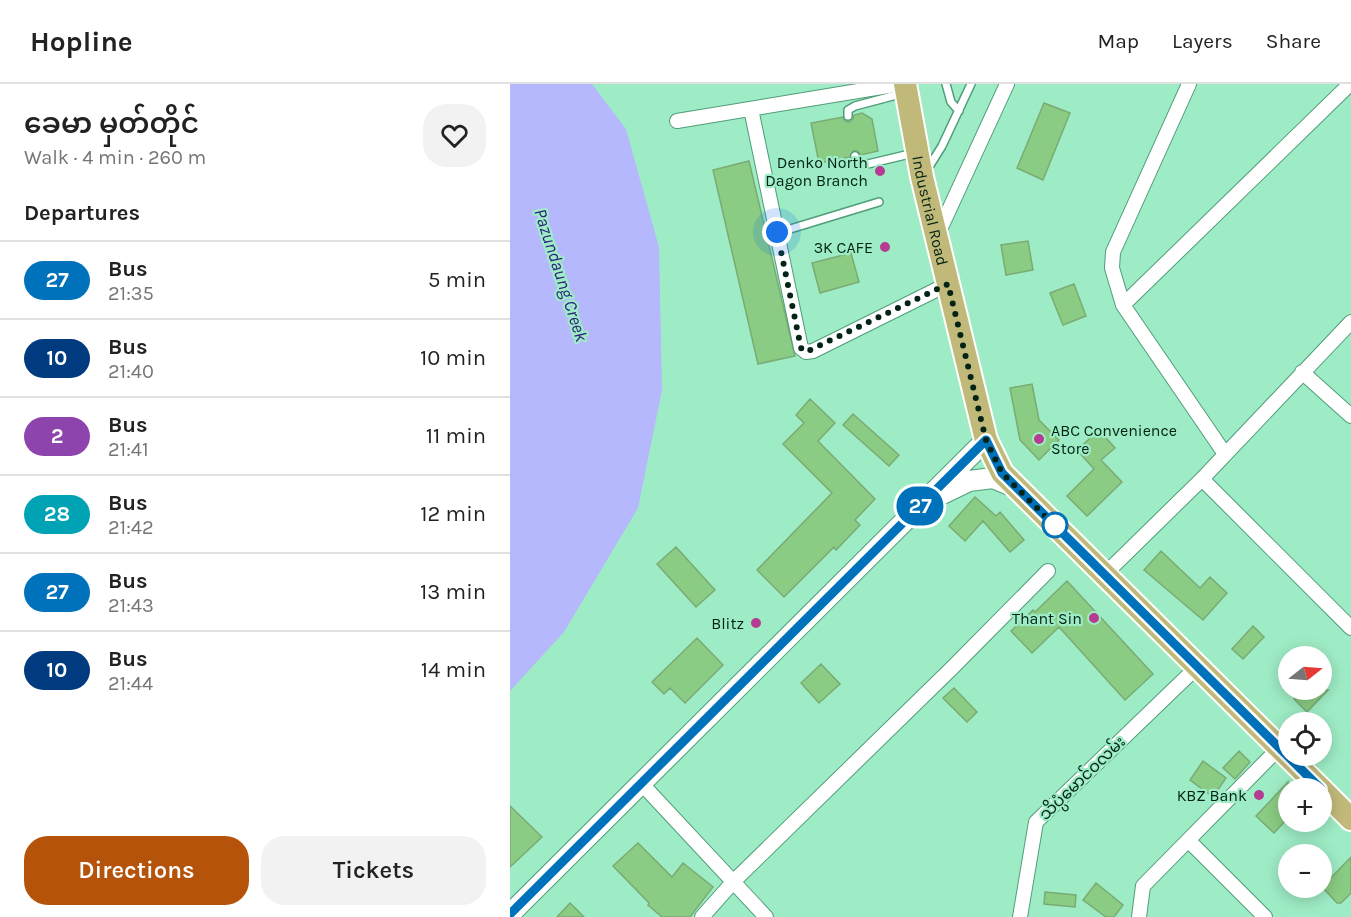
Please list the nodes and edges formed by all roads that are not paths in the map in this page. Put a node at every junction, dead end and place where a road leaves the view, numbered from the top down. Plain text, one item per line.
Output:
1 (946, 84) edge
2 (971, 84) edge
3 (1007, 84) edge
4 (1189, 84) edge
5 (1350, 84) edge
6 (904, 87) edge
7 (751, 109) junction
8 (959, 111) junction
9 (848, 116) dead end
10 (677, 121) dead end
11 (917, 152) junction
12 (855, 156) dead end
13 (922, 177) junction
14 (879, 202) dead end
15 (777, 232) junction
16 (937, 236) junction
17 (948, 284) junction
18 (1123, 305) junction
19 (1351, 322) edge
20 (1302, 372) junction
21 (1351, 415) edge
22 (986, 440) junction
23 (1225, 454) junction
24 (1202, 479) junction
25 (1017, 488) junction
26 (918, 508) junction
27 (1048, 571) dead end
28 (1104, 575) junction
29 (1351, 628) edge
30 (1197, 667) junction
31 (1278, 747) edge
32 (1278, 749) edge
33 (1297, 766) edge
34 (1310, 778) edge
35 (641, 783) junction
36 (1332, 800) edge
37 (1351, 819) edge
38 (1189, 841) junction
39 (734, 881) junction
40 (510, 914) edge
41 (702, 917) edge
42 (766, 917) edge
43 (1020, 917) edge
44 (1139, 917) edge
45 (1265, 917) edge

1 - 8 lane
2 - 8 lane
3 - 16 street
4 - 18 street
5 - 18 street
6 - 7 street
6 - 9 lane
6 - 11 main road, Industrial Road
7 - 10 street
7 - 15 street
8 - 13 lane
11 - 12 lane
11 - 13 main road, Industrial Road
13 - 16 main road, Industrial Road
14 - 15 lane
15 - 17 street
16 - 17 main road, Industrial Road
17 - 22 main road, Industrial Road
18 - 23 street
19 - 20 street
20 - 21 street
20 - 23 street
22 - 25 main road, Industrial Road
22 - 26 main road
23 - 24 street
24 - 28 street
24 - 29 street
25 - 26 main road
25 - 28 main road, Industrial Road
26 - 35 main road
27 - 39 street
28 - 30 main road, Industrial Road
30 - 31 main road, Industrial Road
30 - 43 street, သိပ္ပံမောင်ဝလမ်း
32 - 38 street
33 - 34 main road, Industrial Road
35 - 39 street
35 - 40 main road
36 - 37 main road, Industrial Road
38 - 44 street
38 - 45 street
39 - 41 street
39 - 42 street

